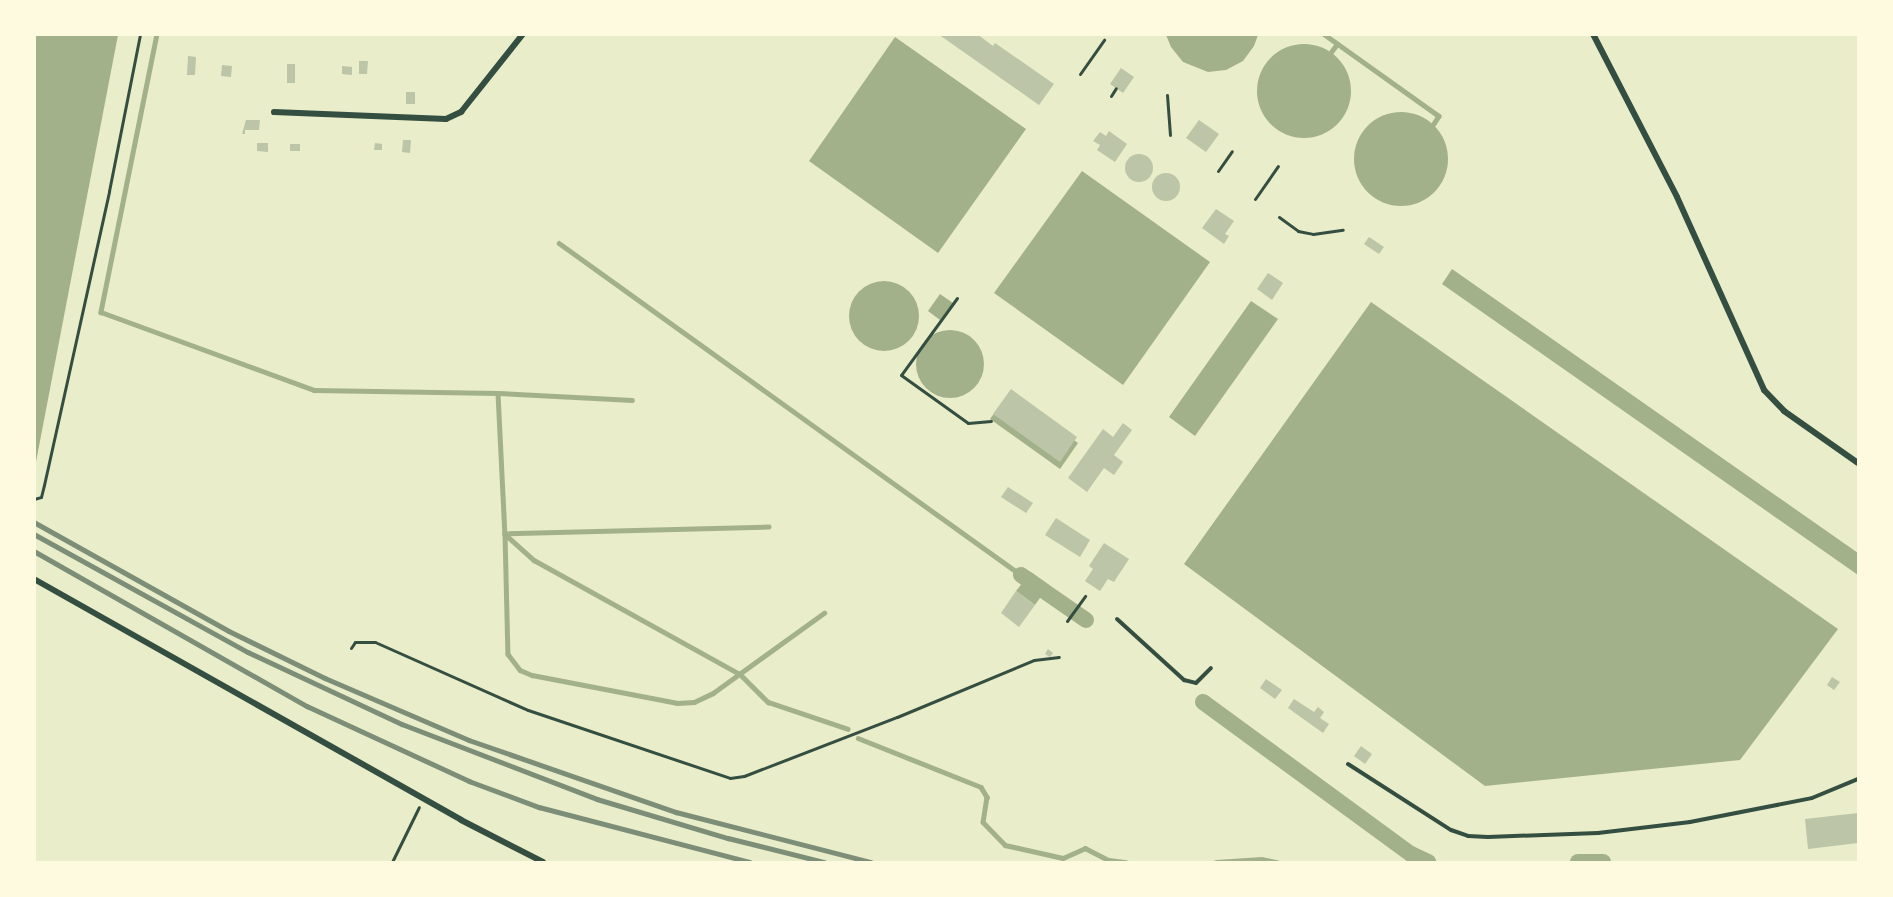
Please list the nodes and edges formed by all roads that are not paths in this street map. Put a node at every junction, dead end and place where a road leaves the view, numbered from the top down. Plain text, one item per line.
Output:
1 (523, 34) edge
2 (1593, 34) edge
3 (274, 112) dead end
4 (1858, 463) edge
5 (34, 579) edge
6 (1117, 619) dead end
7 (1210, 668) dead end
8 (1348, 764) dead end
9 (1858, 779) edge
10 (543, 862) edge

1 - 3 street
2 - 4 street
5 - 10 street
6 - 7 lane
8 - 9 lane

